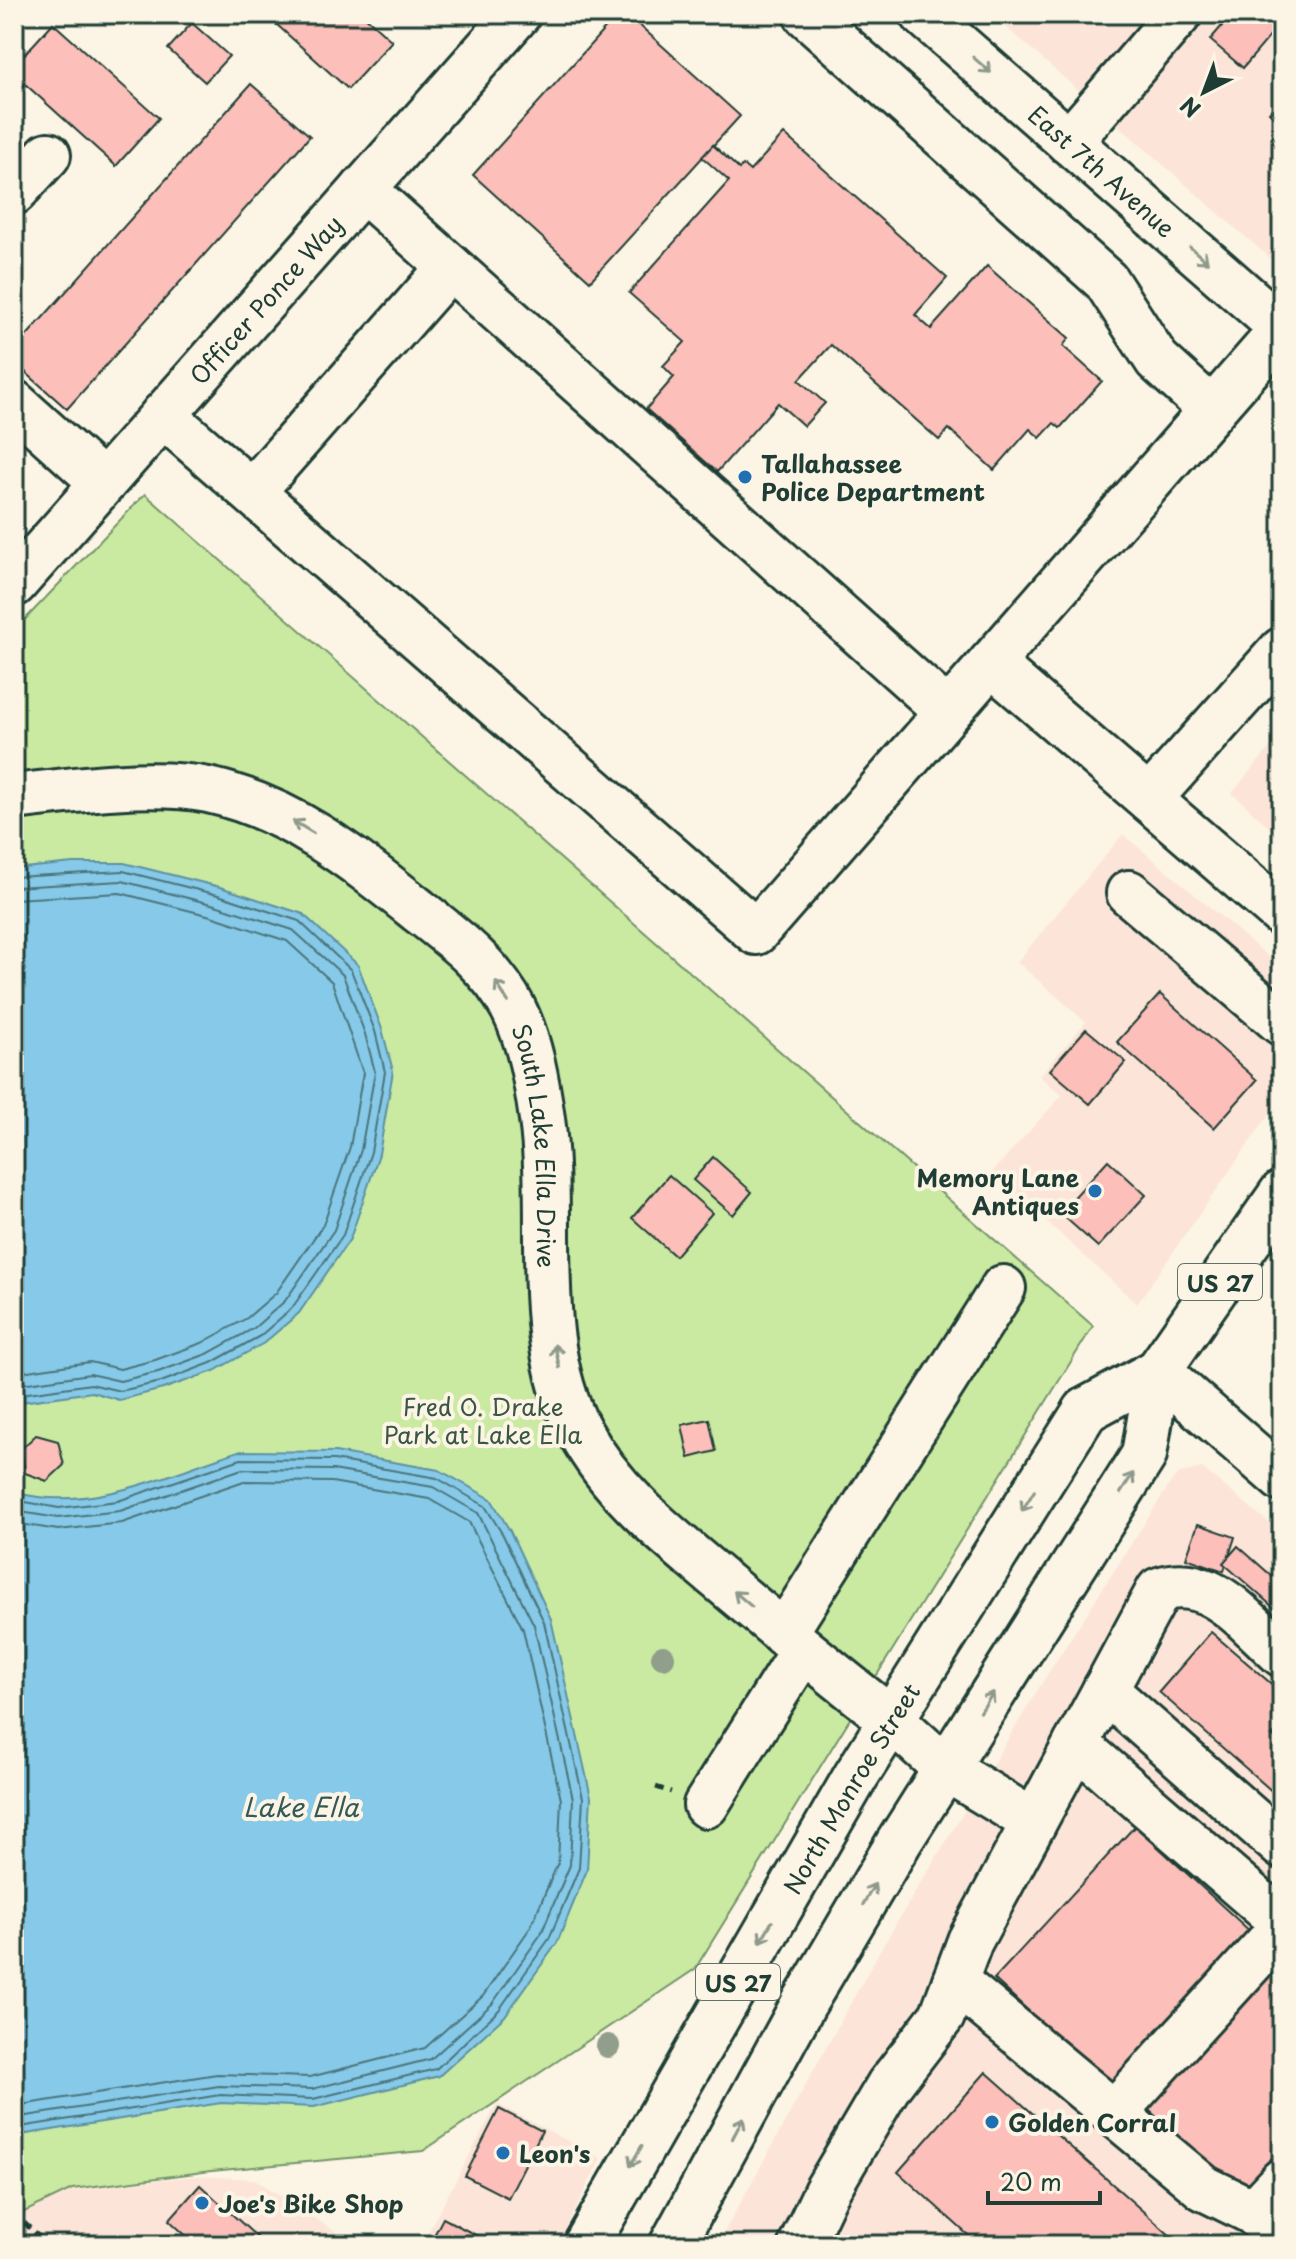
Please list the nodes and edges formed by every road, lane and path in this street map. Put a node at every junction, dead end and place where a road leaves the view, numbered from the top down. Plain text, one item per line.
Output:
1 (806, 14) edge
2 (923, 14) edge
3 (1179, 14) edge
4 (504, 19) edge
5 (1069, 142) junction
6 (48, 155) dead end
7 (363, 189) junction
8 (14, 192) edge
9 (450, 267) junction
10 (1282, 329) edge
11 (14, 403) edge
12 (1212, 410) junction
13 (163, 415) junction
14 (103, 483) junction
15 (252, 492) junction
16 (14, 584) edge
17 (1282, 650) edge
18 (991, 663) junction
19 (948, 712) junction
20 (14, 797) edge
21 (1149, 799) junction
22 (1129, 893) dead end
23 (1282, 914) edge
24 (1282, 1023) edge
25 (1282, 1193) edge
26 (1003, 1288) dead end
27 (1158, 1371) junction
28 (1282, 1479) edge
29 (794, 1642) junction
30 (1282, 1654) edge
31 (1105, 1690) junction
32 (891, 1719) junction
33 (1076, 1744) junction
34 (945, 1768) junction
35 (706, 1805) dead end
36 (1034, 1822) junction
37 (1282, 1846) edge
38 (1282, 1925) edge
39 (955, 1981) junction
40 (1114, 2113) junction
41 (1272, 2210) edge
42 (14, 2213) edge
43 (47, 2245) edge
44 (586, 2245) edge
45 (672, 2245) edge
46 (801, 2245) edge

1 - 12 street
2 -> 5 street, East 7th Avenue
3 - 5 street
4 - 7 street, Officer Ponce Way
5 -> 10 street, East 7th Avenue
6 - 8 street
7 - 9 street
7 - 13 street, Officer Ponce Way
9 - 15 street
9 - 19 street
10 - 12 street
11 - 14 street
12 - 18 street
13 - 14 street, Officer Ponce Way
13 - 15 street
14 - 16 street, Officer Ponce Way
15 - 19 street
17 - 21 street
18 - 19 street
18 - 21 street
29 -> 20 street, South Lake Ella Drive
21 - 23 street
22 - 24 street
25 - 27 street, North Monroe Street / US 27
26 - 29 street
27 - 28 street
27 -> 32 street, North Monroe Street / US 27
34 -> 27 street, North Monroe Street / US 27
29 - 32 street, South Lake Ella Drive
29 - 35 street
30 - 31 street
31 - 33 street
31 - 37 street
32 - 34 street, South Lake Ella Drive
32 -> 44 street, North Monroe Street / US 27
33 - 36 street
33 - 38 street
34 - 36 street, South Lake Ella Drive
45 -> 34 street, North Monroe Street / US 27
36 - 39 street
38 - 40 street
39 - 40 street
39 - 46 street
40 - 41 street
42 - 43 path

